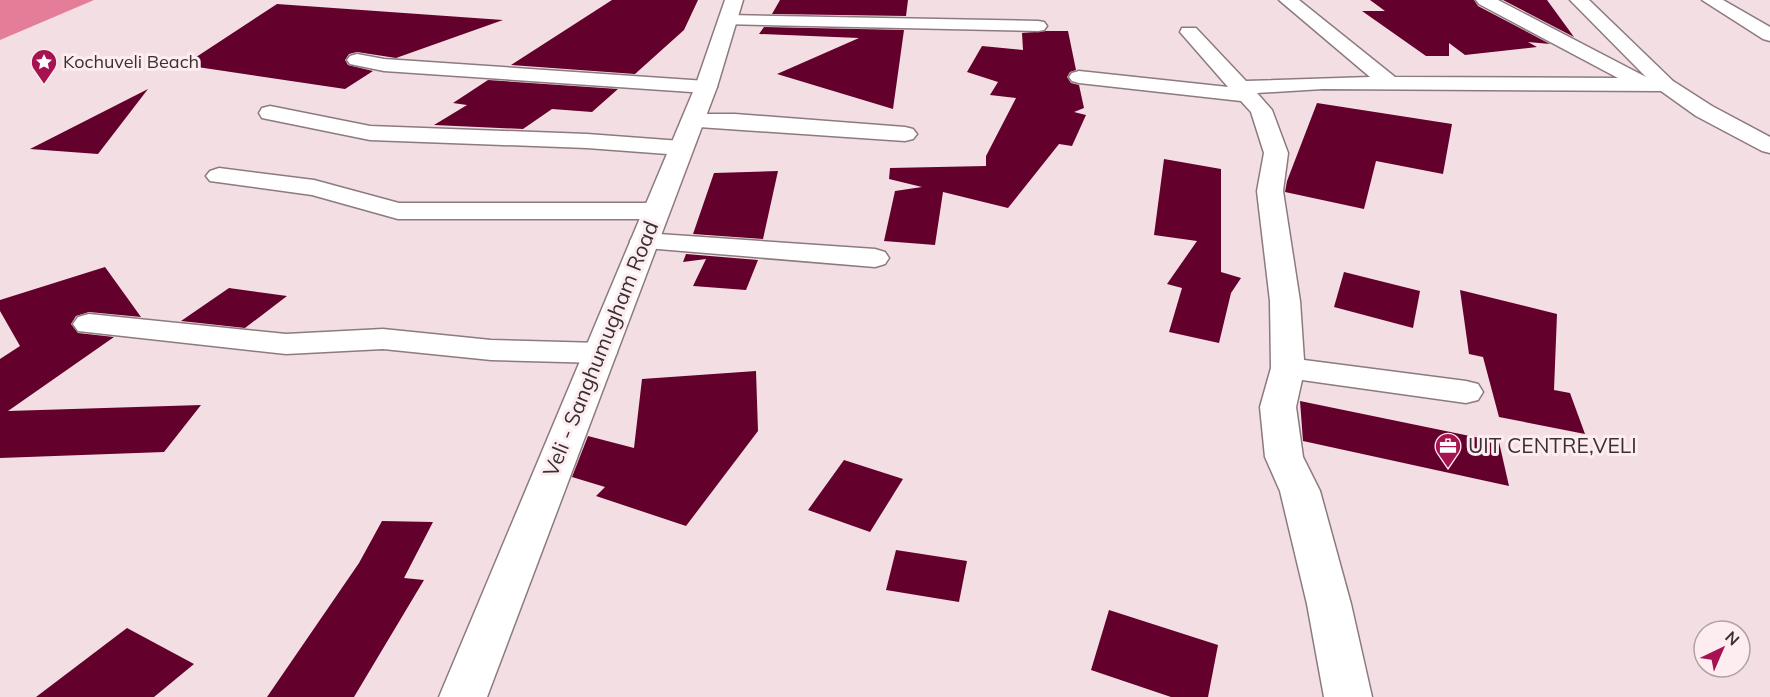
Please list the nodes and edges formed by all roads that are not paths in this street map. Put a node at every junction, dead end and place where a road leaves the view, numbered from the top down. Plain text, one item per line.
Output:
1 (1288, 0) edge
2 (1485, 0) edge
3 (1579, 0) edge
4 (1711, 0) edge
5 (731, 10) edge
6 (1038, 26) dead end
7 (1189, 32) dead end
8 (1770, 35) edge
9 (357, 60) dead end
10 (1079, 77) dead end
11 (1390, 83) junction
12 (1645, 84) junction
13 (1666, 85) junction
14 (1243, 91) junction
15 (756, 102) dead end
16 (706, 109) junction
17 (270, 113) dead end
18 (905, 134) dead end
19 (1770, 146) edge
20 (219, 176) dead end
21 (657, 211) junction
22 (644, 241) junction
23 (875, 258) dead end
24 (88, 324) dead end
25 (600, 353) junction
26 (1288, 368) junction
27 (1466, 392) dead end
28 (463, 697) edge
29 (1348, 697) edge

1 - 11 street
2 - 12 street
3 - 13 street
4 - 8 street
5 - 6 street
5 - 16 street, Veli - Sanghumugham Road
7 - 14 street
9 - 16 street
10 - 14 street
11 - 12 street
11 - 14 street
12 - 13 street
13 - 19 street
14 - 26 street
15 - 16 street
16 - 17 street
16 - 18 street
16 - 21 street, Veli - Sanghumugham Road
20 - 21 street
21 - 22 street, Veli - Sanghumugham Road
22 - 23 street
22 - 25 street, Veli - Sanghumugham Road
24 - 25 street
25 - 28 street, Veli - Sanghumugham Road
26 - 27 street
26 - 29 street

